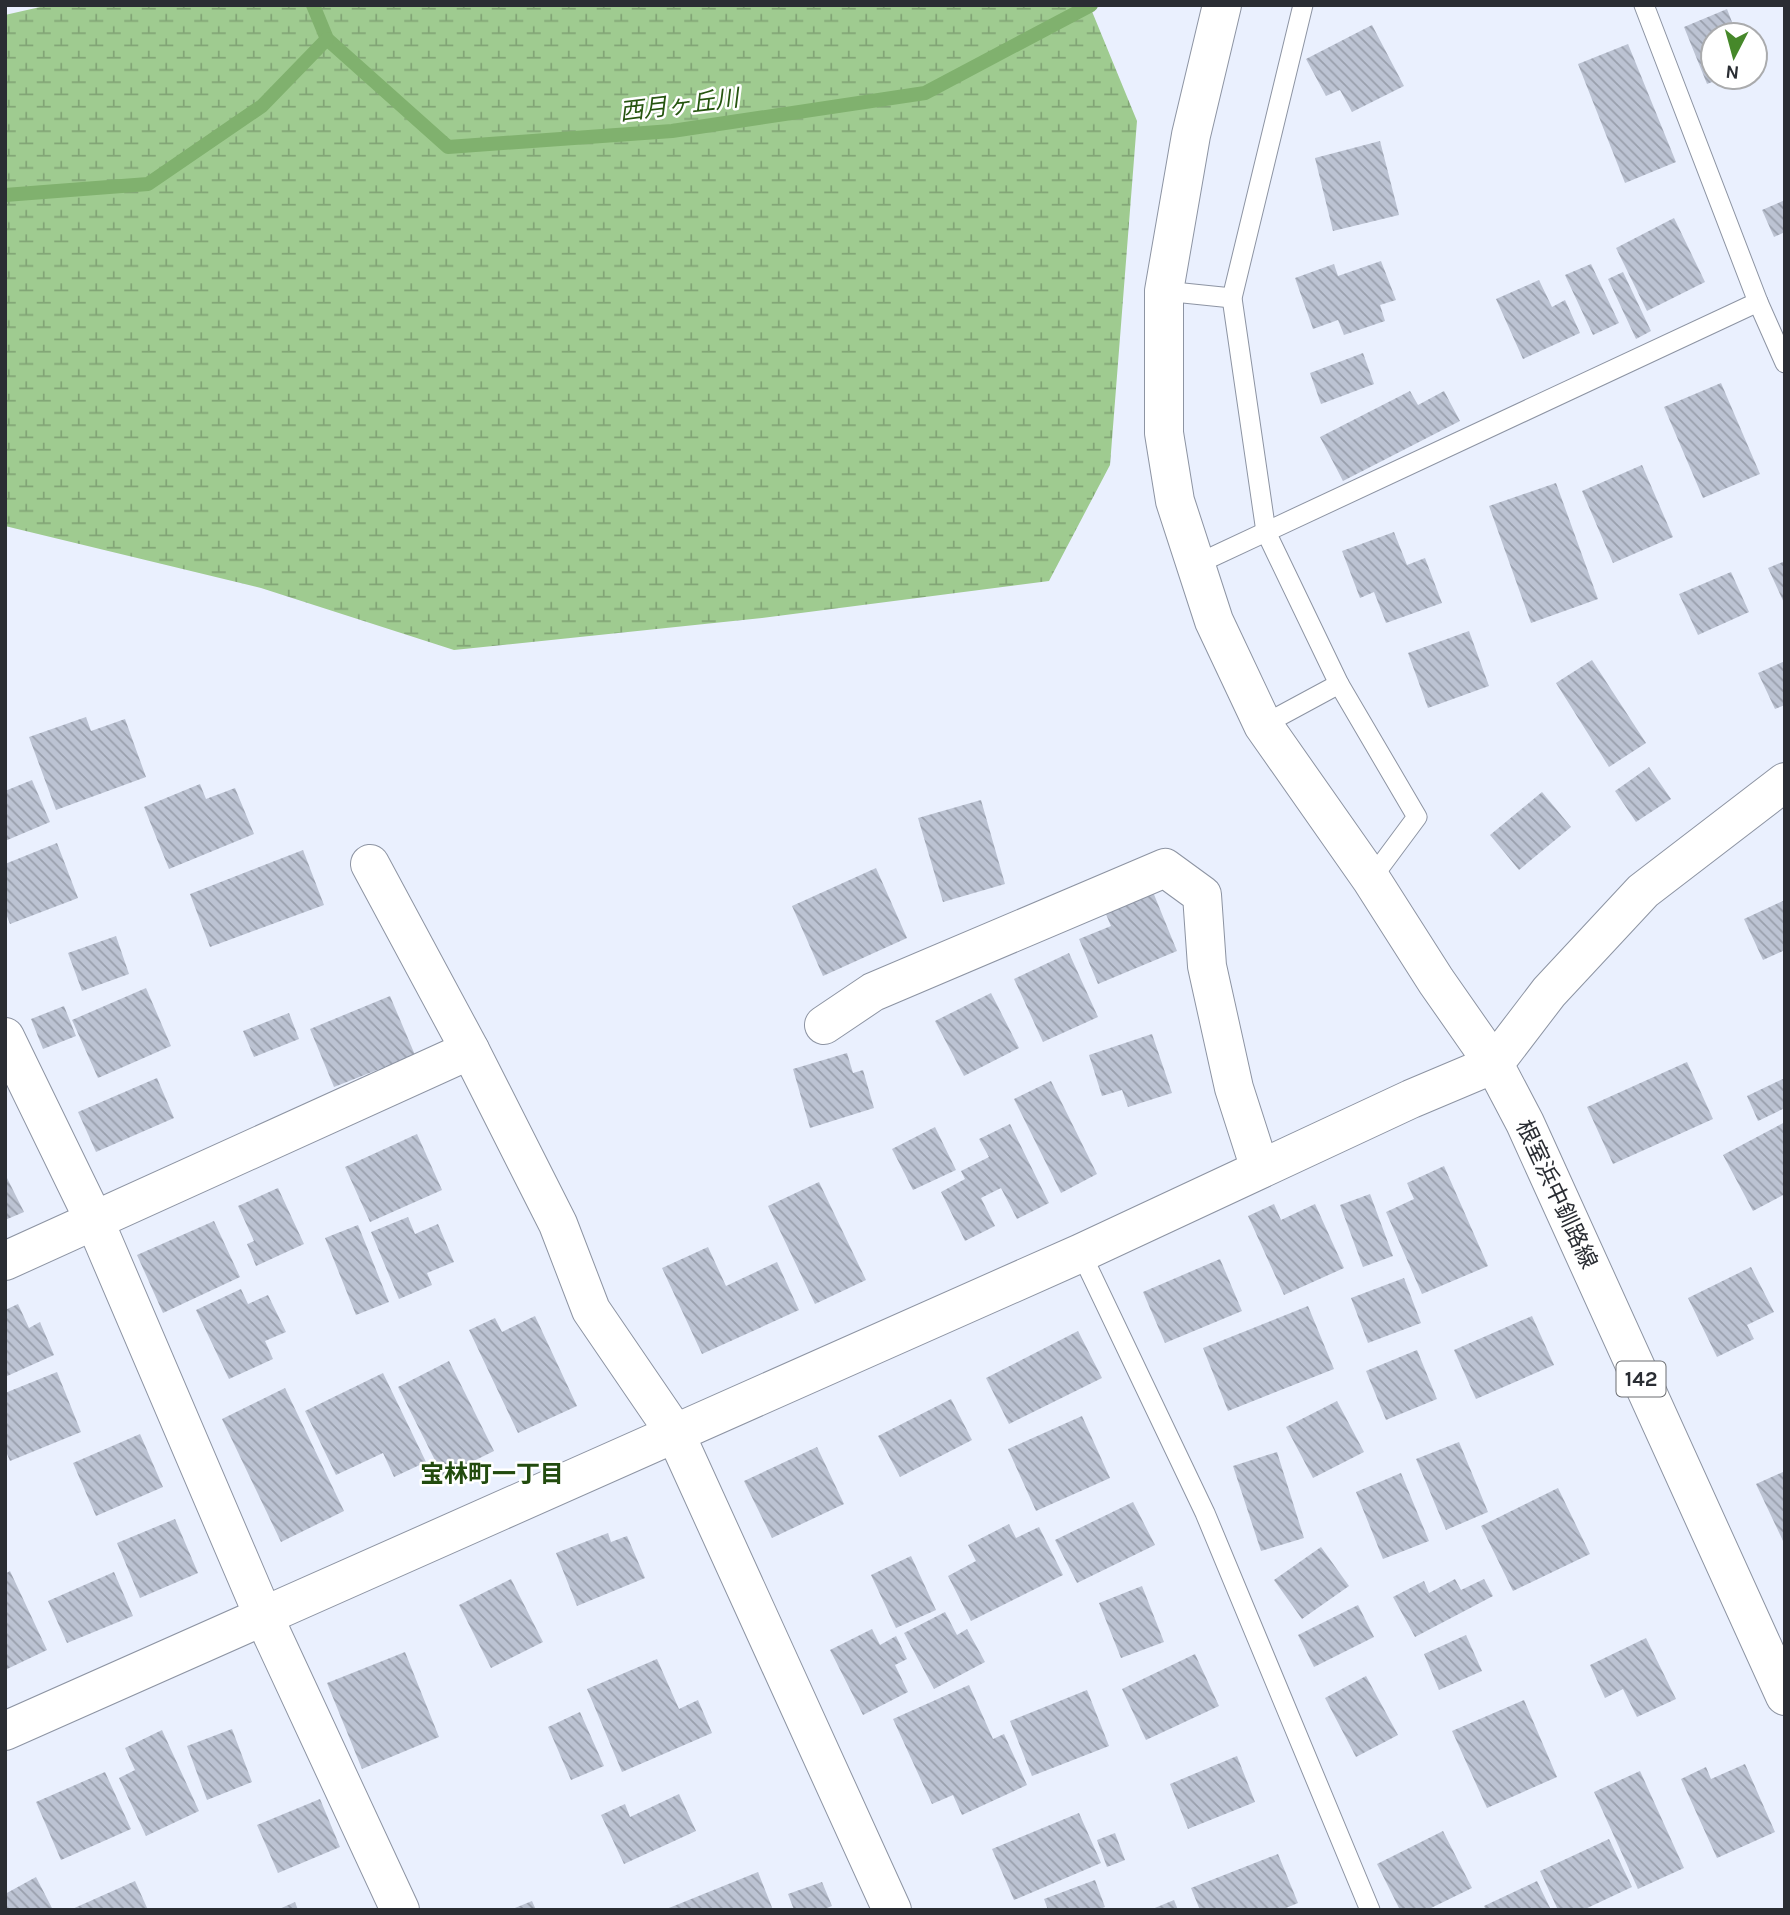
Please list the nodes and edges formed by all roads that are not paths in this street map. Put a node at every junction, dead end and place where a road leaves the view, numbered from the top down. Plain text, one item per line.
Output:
1 (1222, 5) edge
2 (1303, 5) edge
3 (1644, 5) edge
4 (1164, 290) junction
5 (1232, 298) junction
6 (1758, 302) junction
7 (1785, 363) edge
8 (1266, 532) junction
9 (1195, 565) junction
10 (1339, 684) junction
11 (1263, 725) junction
12 (1785, 782) edge
13 (370, 864) dead end
14 (1371, 879) junction
15 (824, 1025) dead end
16 (5, 1037) edge
17 (470, 1049) junction
18 (1494, 1065) junction
19 (1260, 1170) junction
20 (95, 1222) junction
21 (1082, 1253) junction
22 (5, 1261) edge
23 (675, 1433) junction
24 (263, 1615) junction
25 (1785, 1696) edge
26 (5, 1731) edge
27 (400, 1910) edge
28 (892, 1910) edge
29 (1370, 1910) edge

1 - 4 street, 根室浜中釧路線
2 - 5 lane
3 - 6 lane
4 - 5 lane
4 - 9 street, 根室浜中釧路線
5 - 8 lane
6 - 7 lane
6 - 8 lane
8 - 9 lane
8 - 10 lane
9 - 11 street, 根室浜中釧路線
10 - 11 lane
10 - 14 lane
11 - 14 street, 根室浜中釧路線
12 - 18 street
13 - 17 street
14 - 18 street, 根室浜中釧路線
15 - 19 street
16 - 20 street
17 - 20 street
17 - 23 street
18 - 19 street
18 - 25 street, 根室浜中釧路線 / 142
19 - 21 street
20 - 22 street
20 - 24 street
21 - 23 street
21 - 29 lane
23 - 24 street
23 - 28 street
24 - 26 street
24 - 27 street

